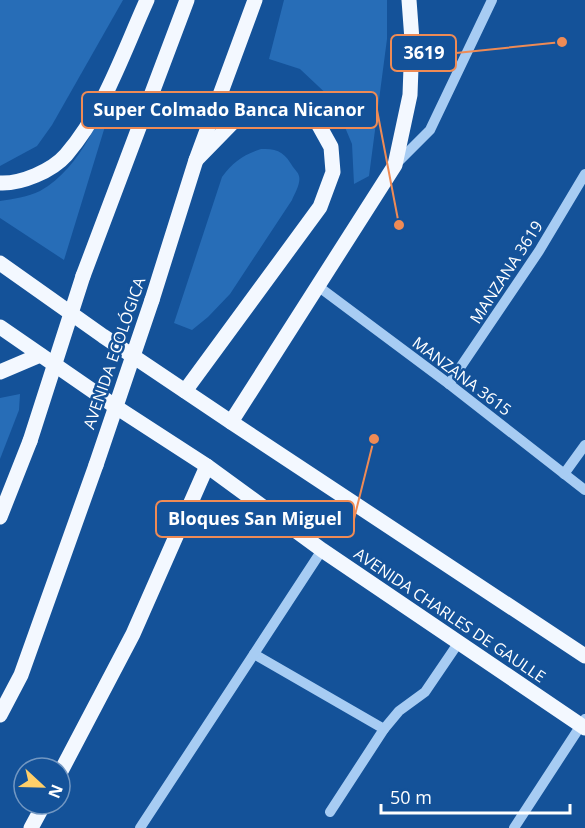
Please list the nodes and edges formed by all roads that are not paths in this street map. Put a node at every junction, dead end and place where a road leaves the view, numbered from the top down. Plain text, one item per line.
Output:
1 (147, 0) edge
2 (187, 0) edge
3 (255, 0) edge
4 (409, 0) edge
5 (492, 0) edge
6 (196, 160) junction
7 (395, 165) junction
8 (585, 174) edge
9 (0, 183) edge
10 (0, 263) edge
11 (319, 287) junction
12 (0, 327) edge
13 (40, 355) junction
14 (0, 372) edge
15 (449, 384) junction
16 (185, 391) junction
17 (231, 422) junction
18 (585, 445) edge
19 (207, 466) junction
20 (564, 474) junction
21 (585, 490) edge
22 (0, 517) edge
23 (322, 550) junction
24 (459, 642) junction
25 (254, 654) junction
26 (585, 656) edge
27 (0, 715) edge
28 (584, 724) edge
29 (384, 729) junction
30 (69, 756) edge
31 (330, 812) dead end
32 (140, 828) edge
33 (514, 828) edge

1 - 9 main road
2 - 22 main road, bridge
3 - 6 main road, AVENIDA ECOLÓGICA
4 - 7 main road
5 - 7 street
6 - 16 main road
6 - 27 main road, AVENIDA ECOLÓGICA, bridge
7 - 11 main road
8 - 15 street, MANZANA 3619
10 - 16 main road
11 - 15 street, MANZANA 3615
11 - 17 main road
12 - 13 main road, AVENIDA CHARLES DE GAULLE
13 - 14 main road
13 - 19 main road, AVENIDA CHARLES DE GAULLE
15 - 20 street, MANZANA 3615
16 - 17 main road
17 - 26 main road
18 - 20 street
19 - 23 main road, AVENIDA CHARLES DE GAULLE
19 - 30 main road
20 - 21 street, MANZANA 3615
23 - 24 main road, AVENIDA CHARLES DE GAULLE
23 - 25 street
24 - 28 main road, AVENIDA CHARLES DE GAULLE
24 - 29 street
25 - 29 street
25 - 32 street
28 - 33 street
29 - 31 street

